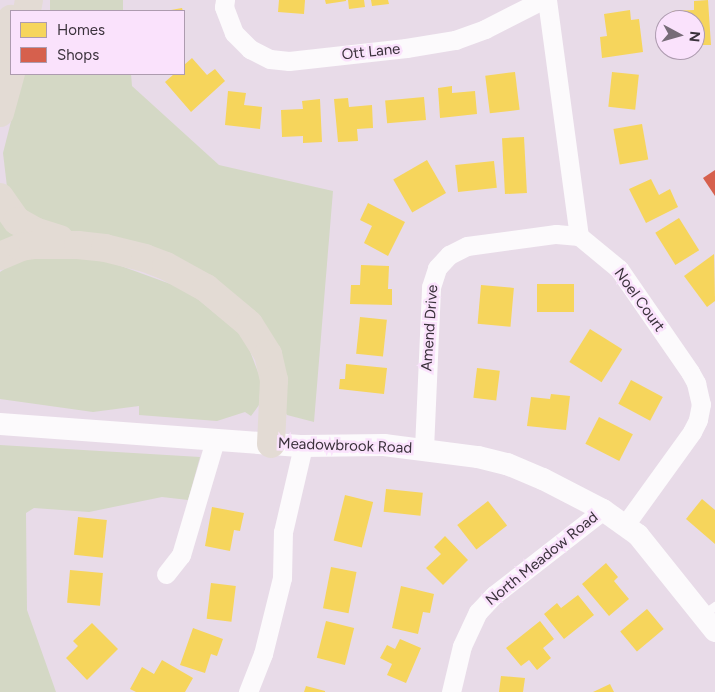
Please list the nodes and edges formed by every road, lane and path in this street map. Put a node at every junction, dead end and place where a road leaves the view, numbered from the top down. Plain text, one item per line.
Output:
1 (225, 0) edge
2 (542, 0) edge
3 (547, 0) edge
4 (10, 22) edge
5 (0, 51) edge
6 (10, 75) edge
7 (0, 113) edge
8 (0, 197) edge
9 (579, 236) junction
10 (78, 245) junction
11 (0, 256) edge
12 (6, 424) edge
13 (215, 440) junction
14 (271, 444) junction
15 (303, 446) junction
16 (424, 449) junction
17 (603, 510) junction
18 (625, 526) junction
19 (166, 574) dead end
20 (711, 617) edge
21 (248, 692) edge
22 (451, 692) edge

1 - 2 street, Ott Lane
3 - 9 street
4 - 5 highway
6 - 7 highway
8 - 10 highway
9 - 16 street, Amend Drive
9 - 18 street, Noel Court
10 - 11 highway
10 - 14 highway
12 - 13 street, Meadowbrook Road
13 - 14 street, Meadowbrook Road
13 - 19 street
14 - 15 street, Meadowbrook Road
15 - 16 street, Meadowbrook Road
15 - 21 street
16 - 17 street, Meadowbrook Road
17 - 18 street, Meadowbrook Road
17 - 22 street, North Meadow Road
18 - 20 street, Meadowbrook Road

